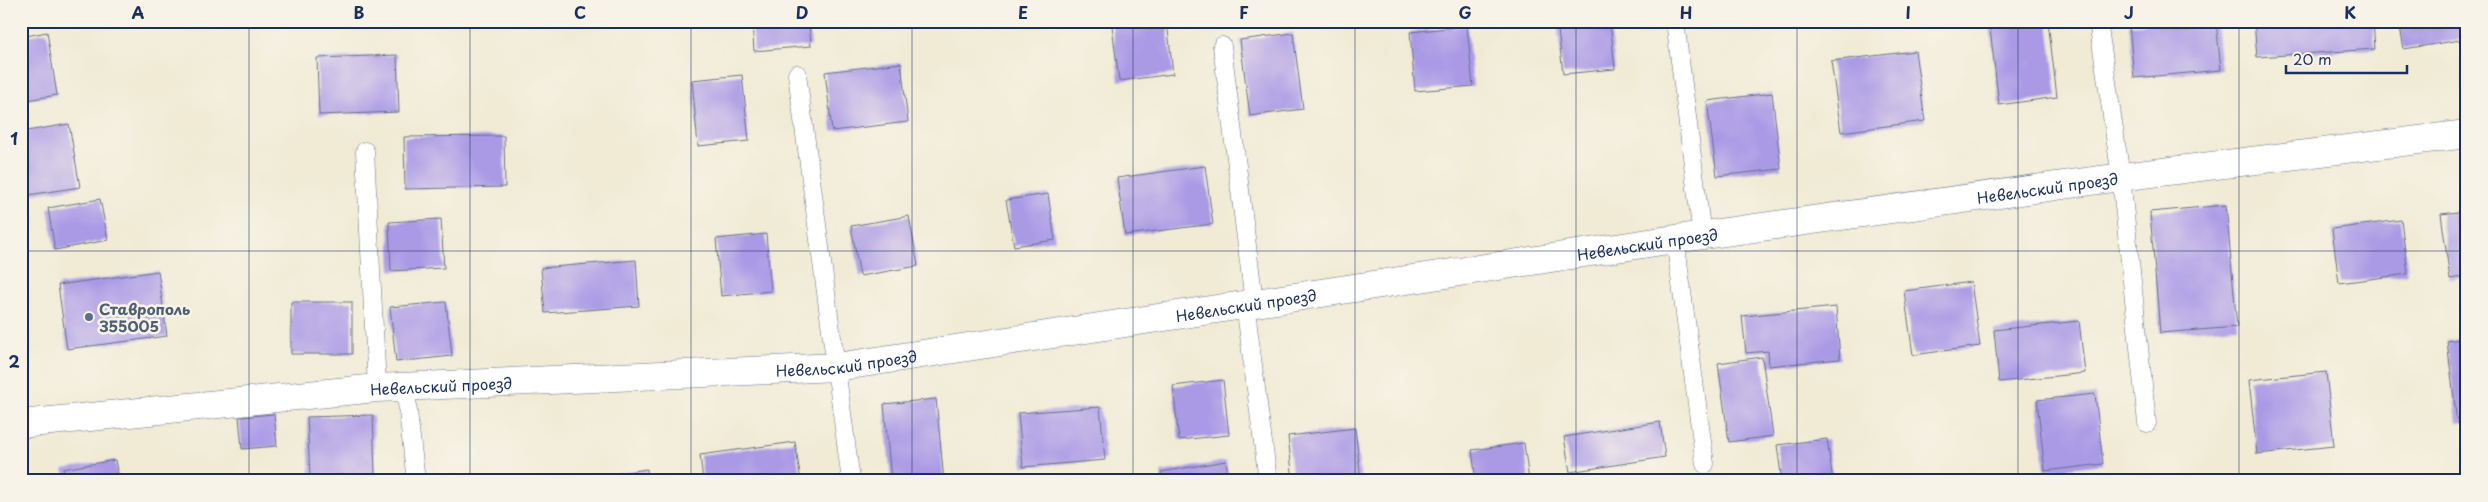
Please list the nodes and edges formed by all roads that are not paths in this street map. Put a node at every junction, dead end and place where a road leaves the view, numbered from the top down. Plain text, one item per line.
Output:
1 (1675, 21) edge
2 (2098, 21) edge
3 (1222, 46) dead end
4 (797, 74) dead end
5 (2467, 134) edge
6 (365, 151) dead end
7 (2121, 177) junction
8 (1702, 236) junction
9 (1675, 239) junction
10 (1250, 303) junction
11 (837, 367) junction
12 (405, 386) junction
13 (377, 388) junction
14 (2147, 423) dead end
15 (21, 424) edge
16 (1705, 464) dead end
17 (416, 481) edge
18 (851, 481) edge
19 (1268, 481) edge

1 - 8 lane
2 - 7 lane
3 - 10 lane
4 - 11 lane
5 - 7 street, Невельский проезд
6 - 13 lane
7 - 8 street, Невельский проезд
7 - 14 lane
8 - 9 street, Невельский проезд
9 - 10 street, Невельский проезд
9 - 16 lane
10 - 11 street, Невельский проезд
10 - 19 lane
11 - 12 street, Невельский проезд
11 - 18 lane
12 - 13 street, Невельский проезд
12 - 17 lane
13 - 15 street, Невельский проезд

